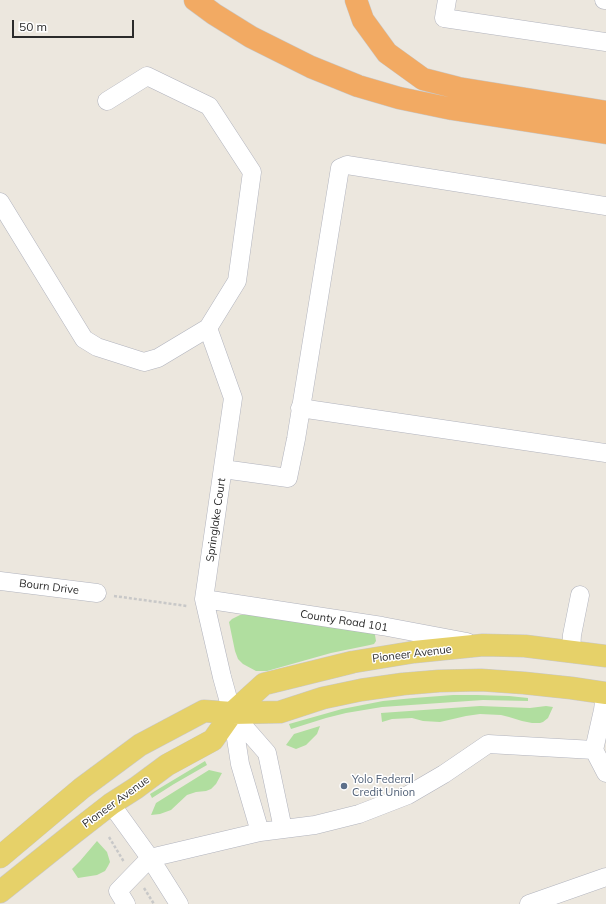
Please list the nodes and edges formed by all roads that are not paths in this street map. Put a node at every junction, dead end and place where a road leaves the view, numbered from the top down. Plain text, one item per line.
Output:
1 (195, 0) edge
2 (356, 0) edge
3 (447, 0) edge
4 (606, 42) edge
5 (107, 101) dead end
6 (606, 112) edge
7 (606, 133) edge
8 (0, 202) edge
9 (606, 206) edge
10 (208, 328) junction
11 (300, 408) junction
12 (606, 453) edge
13 (223, 470) junction
14 (0, 581) edge
15 (97, 593) road end
16 (580, 595) dead end
17 (204, 599) junction
18 (483, 645) junction
19 (571, 651) junction
20 (606, 656) edge
21 (606, 693) edge
22 (232, 713) junction
23 (594, 750) junction
24 (606, 773) edge
25 (111, 804) junction
26 (47, 818) junction
27 (283, 829) junction
28 (260, 832) junction
29 (0, 857) edge
30 (150, 858) junction
31 (0, 872) edge
32 (606, 877) edge
33 (0, 892) edge
34 (126, 904) edge
35 (179, 904) edge
36 (529, 904) edge

1 - 7 highway
2 - 6 highway
3 - 4 street
5 - 10 street
8 - 10 street
9 - 11 street
10 - 13 street, Springlake Court
11 - 12 street
11 - 13 street
13 - 17 street, Springlake Court
14 - 15 street, Bourn Drive
16 - 19 street
17 - 18 street, County Road 101
17 - 22 street, Springlake Court
18 - 19 main road, Pioneer Avenue
18 - 22 main road, Pioneer Avenue
19 - 20 main road, Pioneer Avenue
21 - 22 main road
21 - 23 street
22 - 25 main road, Pioneer Avenue
22 - 26 main road
22 - 27 street
22 - 28 street, Springlake Court
23 - 24 street
23 - 27 street
25 - 30 street
25 - 33 main road, Pioneer Avenue
26 - 29 main road
26 - 31 main road
27 - 28 street
28 - 30 street
30 - 34 street
30 - 35 street
32 - 36 street

